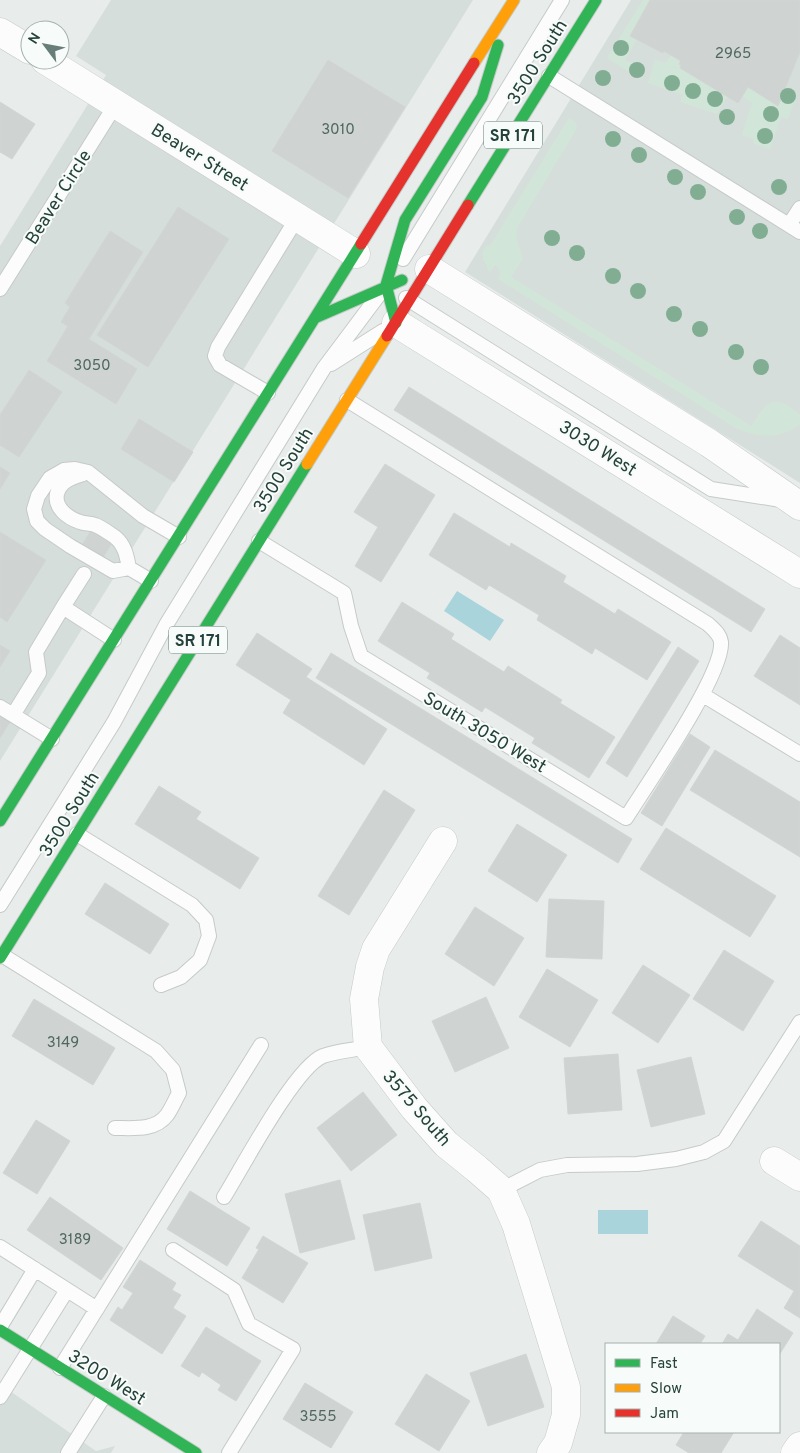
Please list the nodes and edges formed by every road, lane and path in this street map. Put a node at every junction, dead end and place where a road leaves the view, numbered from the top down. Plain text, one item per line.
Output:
1 (562, 0) edge
2 (596, 0) edge
3 (513, 2) edge
4 (0, 32) edge
5 (20, 44) edge
6 (61, 70) edge
7 (550, 76) junction
8 (116, 104) junction
9 (800, 208) edge
10 (297, 218) junction
11 (795, 229) edge
12 (356, 254) junction
13 (429, 269) junction
14 (386, 285) junction
15 (0, 289) edge
16 (410, 300) junction
17 (316, 317) junction
18 (396, 323) junction
19 (324, 368) junction
20 (268, 393) junction
21 (347, 400) junction
22 (88, 472) junction
23 (798, 505) edge
24 (179, 537) junction
25 (259, 541) junction
26 (129, 568) junction
27 (84, 574) dead end
28 (800, 574) edge
29 (151, 581) junction
30 (63, 607) junction
31 (114, 640) junction
32 (703, 695) junction
33 (0, 707) edge
34 (13, 715) junction
35 (52, 739) junction
36 (800, 754) edge
37 (0, 821) edge
38 (77, 834) junction
39 (443, 841) dead end
40 (0, 905) edge
41 (1, 956) edge
42 (161, 984) dead end
43 (800, 1022) edge
44 (261, 1045) dead end
45 (368, 1047) junction
46 (115, 1128) dead end
47 (774, 1162) dead end
48 (800, 1177) edge
49 (501, 1190) junction
50 (224, 1197) dead end
51 (0, 1247) edge
52 (173, 1250) dead end
53 (35, 1269) junction
54 (68, 1290) junction
55 (97, 1309) junction
56 (0, 1327) edge
57 (0, 1330) edge
58 (30, 1349) junction
59 (60, 1368) junction
60 (104, 1396) junction
61 (0, 1397) edge
62 (800, 1446) edge
63 (68, 1453) edge
64 (196, 1453) edge
65 (229, 1453) edge
66 (551, 1453) edge
67 (795, 1453) edge

1 - 14 lane
2 - 7 main road, 3500 South / SR 171
3 - 12 main road
3 - 14 main road
4 - 5 street
6 - 8 street, Beaver Street
7 - 11 lane
7 - 13 main road, 3500 South / SR 171
8 - 10 street, Beaver Street
8 - 15 lane, Beaver Circle
9 - 11 lane
10 - 12 street, Beaver Street
10 - 20 lane
12 - 17 main road
13 - 14 main road
13 - 16 main road, 3500 South / SR 171
13 - 23 street
14 - 16 lane
14 - 17 main road
14 - 18 main road
14 - 19 lane
16 - 18 main road, 3500 South / SR 171
16 - 23 lane
17 - 20 main road
18 - 19 lane
18 - 21 main road, 3500 South / SR 171
18 - 28 street, 3030 West
19 - 40 lane
20 - 24 main road
21 - 25 main road, 3500 South / SR 171
21 - 32 lane
22 - 24 lane
22 - 26 lane
22 - 26 lane
24 - 29 main road
25 - 32 lane, South 3050 West
25 - 38 main road, 3500 South / SR 171
26 - 29 lane
27 - 30 lane
29 - 31 main road
30 - 31 lane
30 - 34 lane
31 - 35 main road
32 - 36 lane
33 - 34 lane
34 - 35 lane
35 - 37 main road
38 - 41 main road, 3500 South / SR 171
38 - 42 lane
39 - 45 street
41 - 46 lane
43 - 49 lane
44 - 55 lane
45 - 49 street, 3575 South
45 - 50 lane
47 - 48 street
49 - 66 street, 3575 South
51 - 53 lane
52 - 65 lane
53 - 54 lane
53 - 56 lane
54 - 55 lane
54 - 58 lane
55 - 59 lane
57 - 58 main road, 3200 West
58 - 59 main road, 3200 West
58 - 61 lane
59 - 60 main road, 3200 West
60 - 63 lane
60 - 64 main road, 3200 West
62 - 67 street

